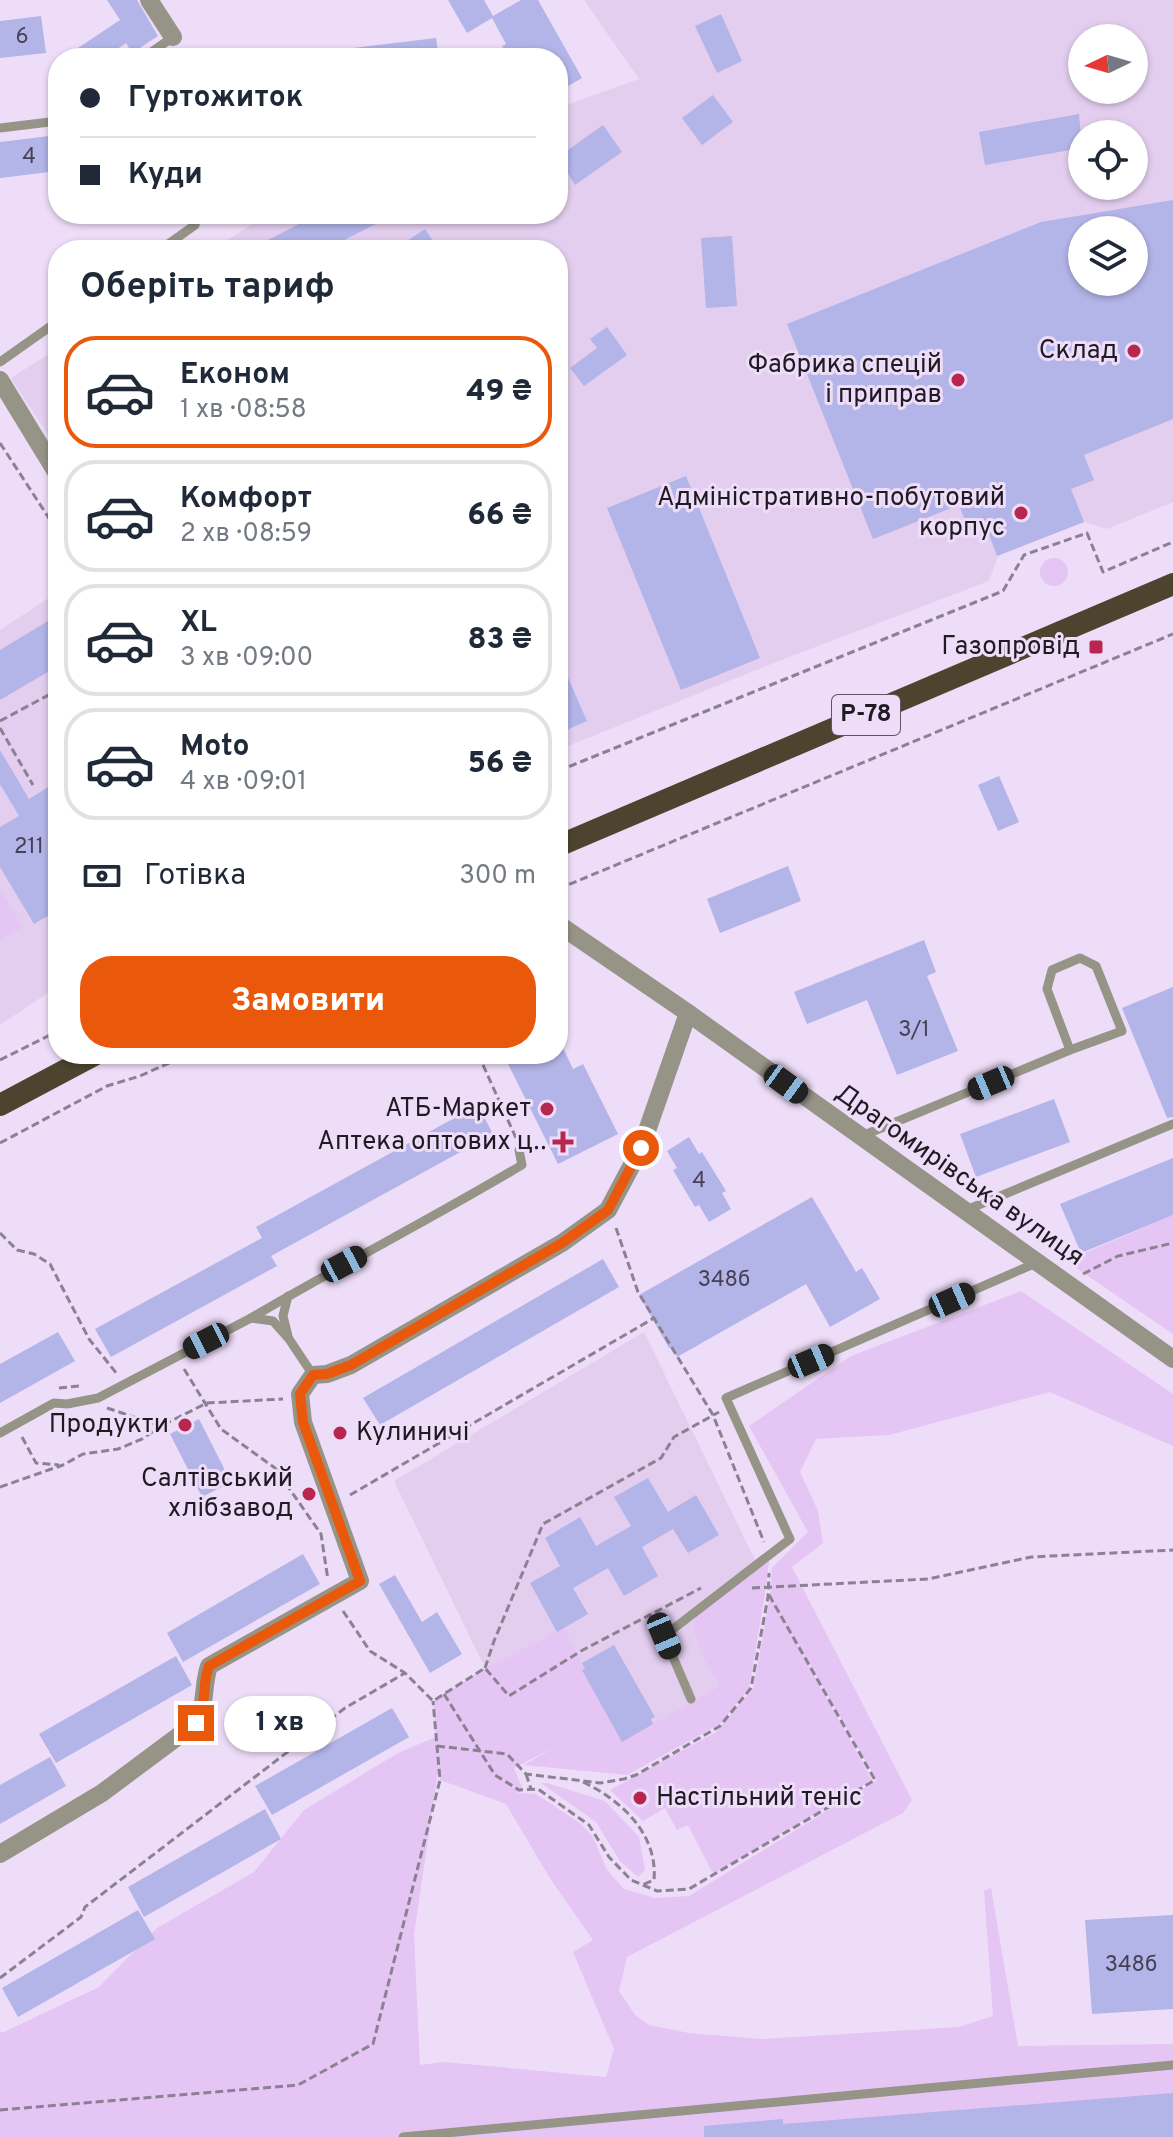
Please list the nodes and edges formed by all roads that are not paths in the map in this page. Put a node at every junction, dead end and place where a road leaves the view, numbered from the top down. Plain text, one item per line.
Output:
1 (149, 0) edge
2 (173, 37) joint
3 (157, 48) edge
4 (48, 122) edge
5 (0, 128) edge
6 (195, 224) edge
7 (174, 240) edge
8 (48, 328) edge
9 (0, 362) edge
10 (0, 380) edge
11 (48, 459) edge
12 (1173, 584) edge
13 (568, 842) edge
14 (568, 931) edge
15 (688, 1013) junction
16 (1070, 1050) junction
17 (77, 1064) edge
18 (0, 1105) edge
19 (1173, 1124) edge
20 (859, 1137) junction
21 (519, 1150) road end
22 (964, 1211) junction
23 (1036, 1263) junction
24 (288, 1296) junction
25 (251, 1318) junction
26 (289, 1339) junction
27 (1173, 1359) edge
28 (313, 1375) junction
29 (0, 1433) edge
30 (691, 1699) dead end
31 (0, 1854) edge
32 (1173, 2065) edge
33 (403, 2137) edge

1 - 2 street
2 - 3 lane
4 - 5 lane
6 - 7 lane
8 - 9 lane
10 - 11 street
12 - 13 highway, Р-78
14 - 15 street, Драгомирівська вулиця
15 - 20 street, Драгомирівська вулиця
15 - 28 street
16 - 16 lane
16 - 20 lane
17 - 18 highway
19 - 22 lane
20 - 22 street, Драгомирівська вулиця
21 - 24 lane
22 - 23 street, Драгомирівська вулиця
23 - 27 street, Драгомирівська вулиця
23 - 30 lane
24 - 25 lane
24 - 26 lane
25 - 26 lane
25 - 29 lane
26 - 28 lane
28 - 31 street
32 - 33 lane

